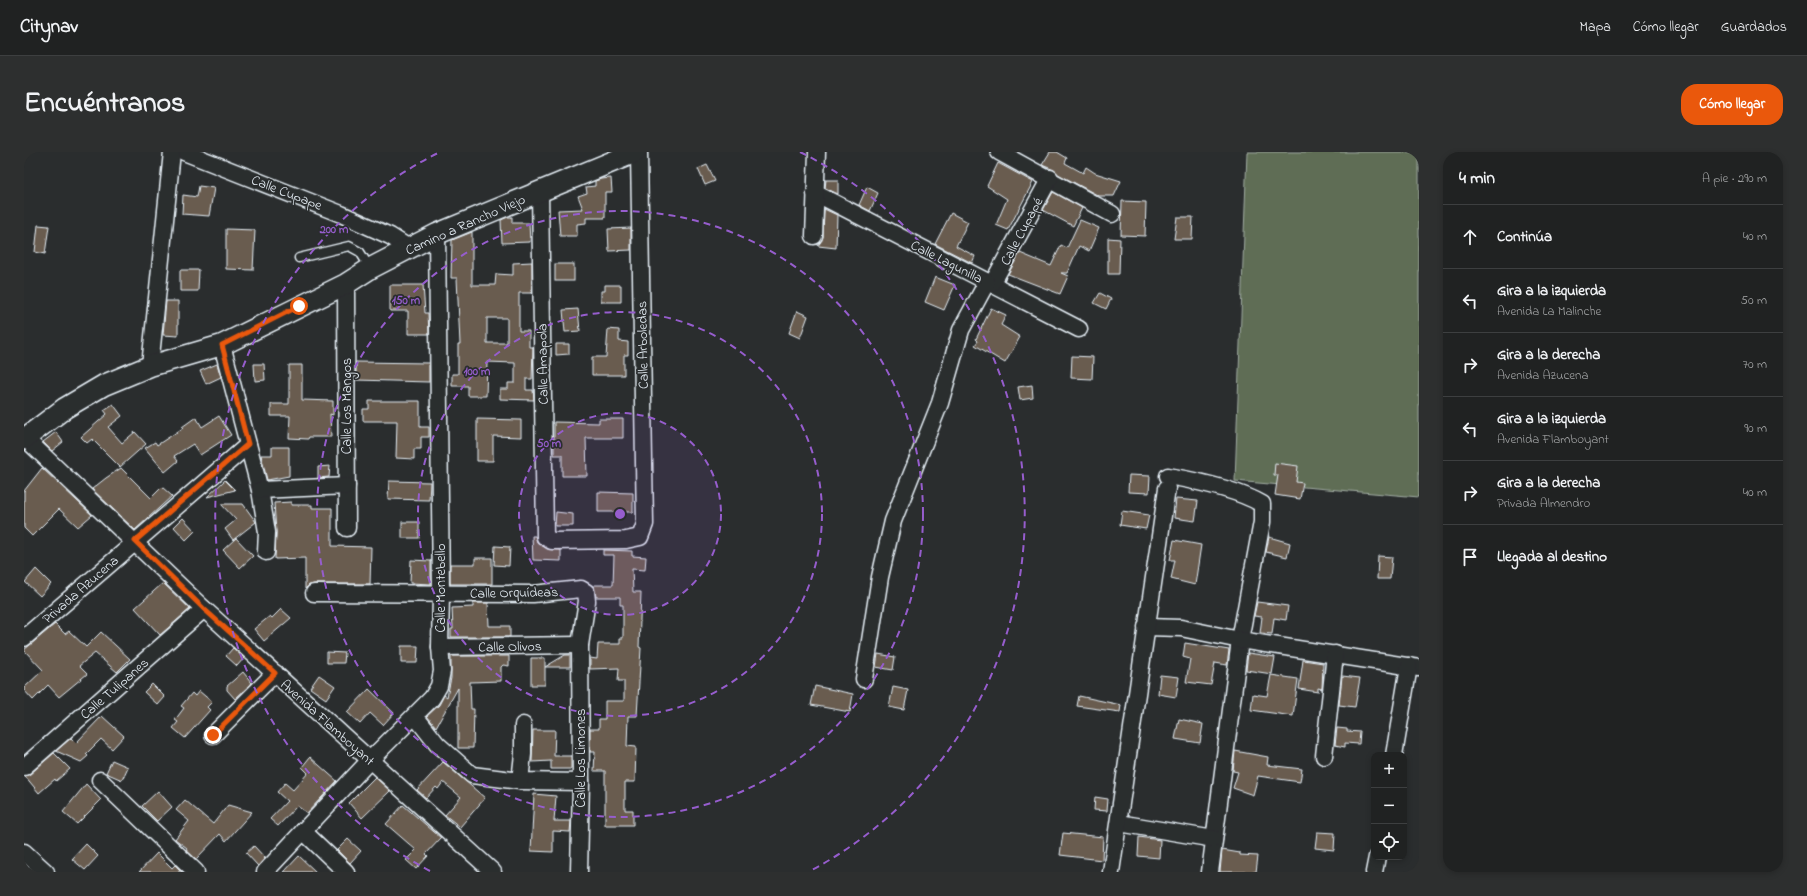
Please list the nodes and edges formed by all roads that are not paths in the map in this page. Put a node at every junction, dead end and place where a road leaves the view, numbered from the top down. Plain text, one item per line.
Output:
1 (172, 152) edge
2 (184, 152) edge
3 (636, 152) edge
4 (640, 152) edge
5 (817, 152) edge
6 (1000, 152) edge
7 (1050, 178) junction
8 (540, 190) junction
9 (815, 193) junction
10 (1112, 214) dead end
11 (437, 234) junction
12 (814, 236) dead end
13 (408, 248) junction
14 (299, 258) dead end
15 (371, 268) junction
16 (990, 283) junction
17 (346, 284) junction
18 (1079, 329) dead end
19 (222, 345) junction
20 (150, 366) junction
21 (24, 438) edge
22 (248, 444) junction
23 (347, 486) junction
24 (260, 490) junction
25 (347, 528) dead end
26 (545, 537) joint
27 (135, 541) junction
28 (266, 552) dead end
29 (441, 592) junction
30 (586, 592) joint
31 (314, 593) dead end
32 (204, 609) junction
33 (1146, 627) junction
34 (1181, 628) junction
35 (24, 638) edge
36 (1240, 640) junction
37 (580, 645) junction
38 (440, 647) junction
39 (1335, 654) junction
40 (1141, 664) junction
41 (1414, 667) edge
42 (275, 673) junction
43 (864, 679) dead end
44 (415, 716) junction
45 (523, 725) dead end
46 (213, 735) dead end
47 (1395, 752) edge
48 (1324, 756) dead end
49 (370, 760) junction
50 (24, 767) edge
51 (100, 780) dead end
52 (520, 781) junction
53 (581, 782) junction
54 (1119, 823) junction
55 (303, 831) junction
56 (1214, 839) junction
57 (24, 852) edge
58 (1376, 860) edge
59 (46, 872) edge
60 (196, 872) edge
61 (265, 872) edge
62 (346, 872) edge
63 (493, 872) edge
64 (579, 872) edge
65 (1112, 872) edge
66 (1210, 872) edge
67 (1374, 872) edge

1 - 20 street
2 - 13 street, Calle Cupape
3 - 8 street, Camino a Rancho Viejo
4 - 26 street, Calle Arboledas
5 - 9 street
6 - 7 street
7 - 10 street
7 - 16 street, Calle Cupapé
8 - 11 street, Camino a Rancho Viejo
8 - 26 street, Calle Amapola
9 - 12 street
9 - 16 street, Calle Lagunilla
11 - 13 street, Camino a Rancho Viejo
11 - 29 street, Calle Montebello
13 - 15 street, Camino a Rancho Viejo
14 - 15 lane
15 - 17 street, Camino a Rancho Viejo
16 - 18 street, Calle Lagunilla
16 - 43 street, Calle Cupapé
17 - 19 street, Camino a Rancho Viejo
17 - 23 street, Calle Los Mangos
19 - 20 street, Camino a Rancho Viejo
19 - 22 street
20 - 21 street, Camino a Rancho Viejo
21 - 27 street, Avenida Flamboyant
22 - 24 street
22 - 27 street, Privada Azucena
23 - 24 street
23 - 25 street, Calle Los Mangos
24 - 28 street
27 - 32 street, Avenida Flamboyant
27 - 35 street, Privada Azucena
29 - 30 street, Calle Orquídeas
29 - 31 street, Calle Orquídeas
29 - 38 street, Calle Montebello
30 - 37 street, Calle Los Limones
32 - 42 street, Avenida Flamboyant
32 - 50 street, Calle Tulipanes
33 - 34 street
33 - 36 street
33 - 40 street
34 - 36 street
34 - 40 street
36 - 39 street
36 - 56 street
37 - 38 street, Calle Olivos
37 - 53 street, Calle Los Limones
38 - 44 street, Calle Montebello
39 - 41 street
39 - 48 street
40 - 54 street
41 - 47 street
42 - 46 street
42 - 49 street, Avenida Flamboyant
44 - 49 street, Calle Montebello
44 - 52 street
45 - 52 street
49 - 55 street, Calle Montebello
49 - 63 street, Avenida Flamboyant
51 - 60 street
52 - 53 street
53 - 64 street, Calle Los Limones
54 - 56 street
54 - 65 street
55 - 61 street, Calle Montebello
55 - 62 street
56 - 66 street
57 - 59 street
58 - 67 street

